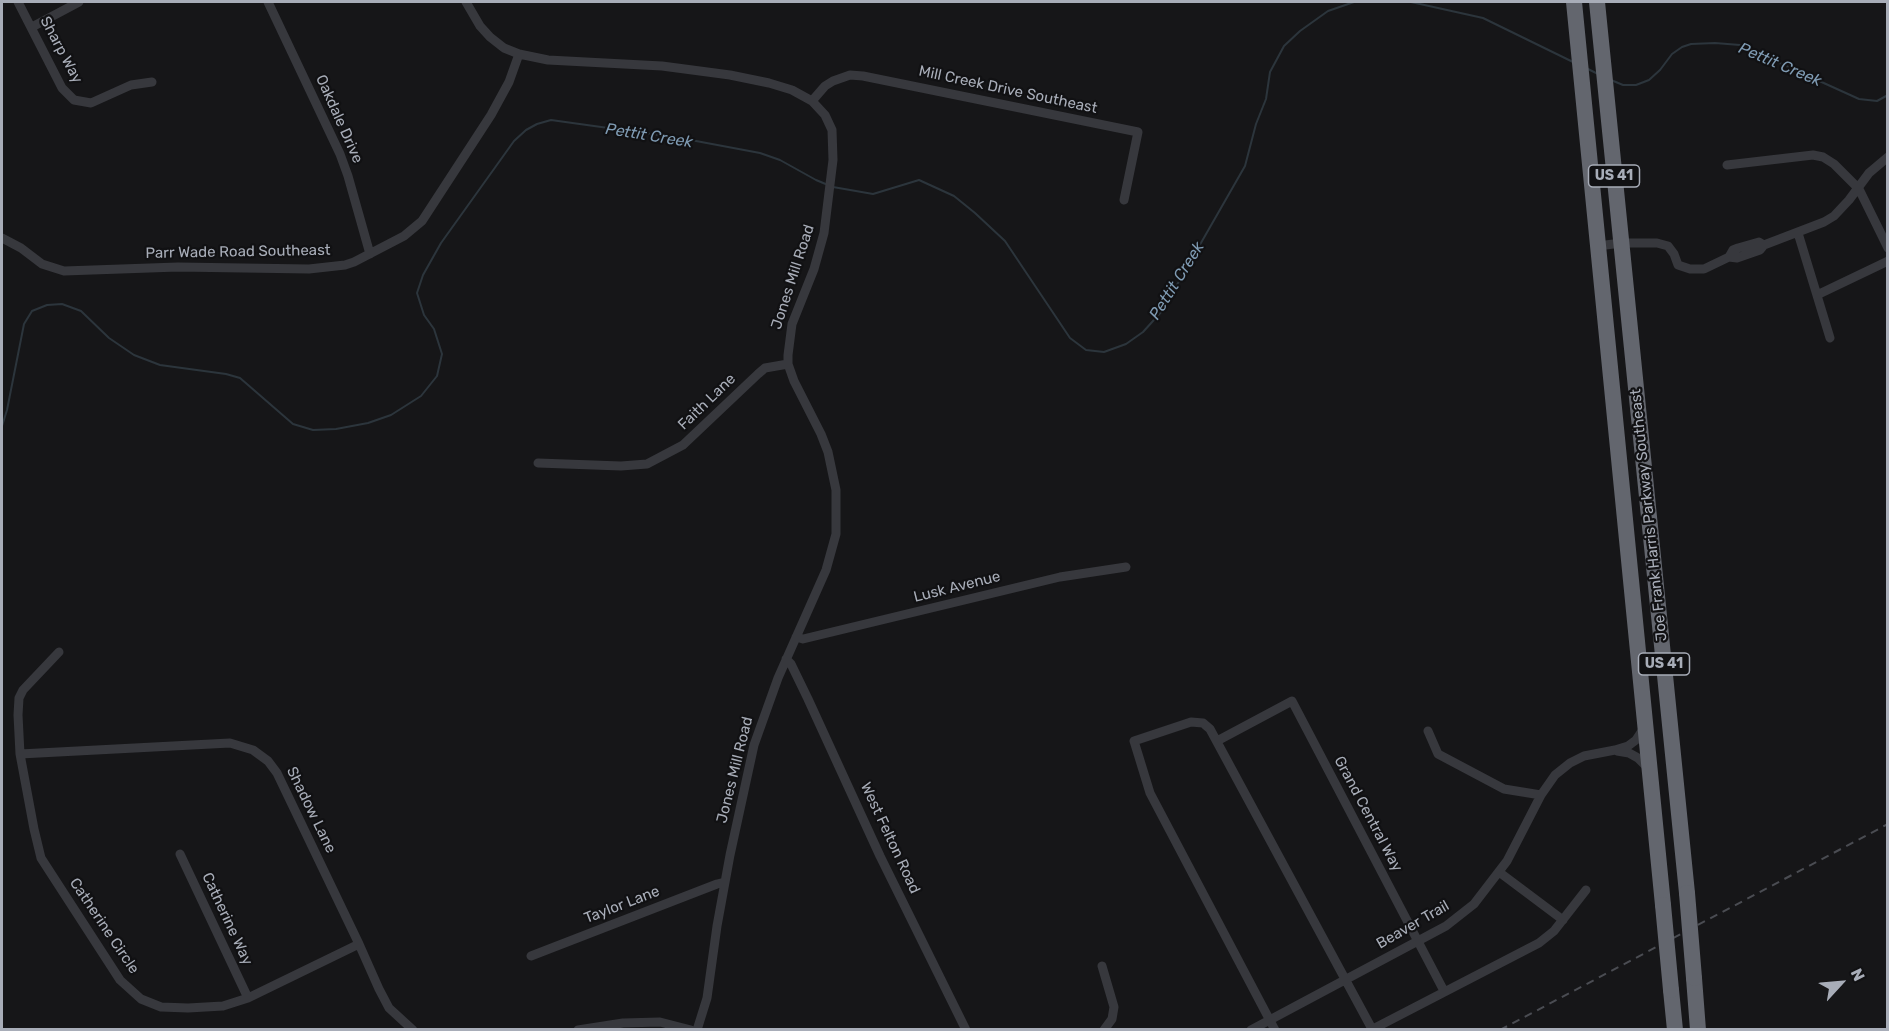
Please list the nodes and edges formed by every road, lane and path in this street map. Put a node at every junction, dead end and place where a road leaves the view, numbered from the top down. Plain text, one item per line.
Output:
1 (18, 2) edge
2 (79, 2) edge
3 (268, 2) edge
4 (466, 2) edge
5 (1574, 2) edge
6 (1597, 2) edge
7 (32, 27) junction
8 (519, 54) junction
9 (152, 82) dead end
10 (812, 101) junction
11 (1887, 157) edge
12 (1727, 165) dead end
13 (1858, 187) junction
14 (1124, 200) dead end
15 (1798, 233) junction
16 (2, 238) edge
17 (1621, 243) junction
18 (1598, 246) junction
19 (1887, 248) edge
20 (370, 254) junction
21 (1887, 261) edge
22 (1817, 295) junction
23 (1830, 338) dead end
24 (788, 364) junction
25 (538, 463) dead end
26 (1126, 567) dead end
27 (796, 637) junction
28 (59, 652) dead end
29 (786, 659) junction
30 (1645, 725) junction
31 (1428, 731) dead end
32 (1217, 741) junction
33 (1615, 750) junction
34 (20, 754) junction
35 (1650, 770) junction
36 (1541, 795) junction
37 (180, 854) dead end
38 (1499, 872) junction
39 (725, 882) junction
40 (1586, 890) dead end
41 (1563, 920) junction
42 (1418, 941) junction
43 (359, 944) junction
44 (531, 956) dead end
45 (1102, 966) dead end
46 (1345, 979) junction
47 (1444, 991) junction
48 (248, 998) junction
49 (1270, 1019) junction
50 (413, 1029) edge
51 (578, 1029) edge
52 (690, 1029) edge
53 (697, 1029) edge
54 (966, 1029) edge
55 (1104, 1029) edge
56 (1251, 1029) edge
57 (1275, 1029) edge
58 (1372, 1029) edge
59 (1675, 1029) edge
60 (1698, 1029) edge

1 - 7 street, Sharp Way
2 - 7 street
3 - 20 street, Oakdale Drive
4 - 8 street, Jones Mill Road
5 - 18 highway, Joe Frank Harris Parkway Southeast / US 41
6 - 17 highway, Joe Frank Harris Parkway Southeast / US 41
7 - 9 street, Sharp Way
8 - 10 street, Jones Mill Road
8 - 20 street, Parr Wade Road Southeast
10 - 14 street, Mill Creek Drive Southeast
10 - 24 street, Jones Mill Road
11 - 13 street
12 - 13 street
13 - 15 street
13 - 19 street
15 - 17 street
15 - 22 street
16 - 20 street, Parr Wade Road Southeast
17 - 18 street
17 - 60 highway, Joe Frank Harris Parkway Southeast / US 41, bridge
18 - 30 highway, Joe Frank Harris Parkway Southeast / US 41
21 - 22 street
22 - 23 street
24 - 25 street, Faith Lane
24 - 27 street, Jones Mill Road
26 - 27 street, Lusk Avenue
27 - 29 street, Jones Mill Road
28 - 34 street, Catherine Circle
29 - 39 street, Jones Mill Road
29 - 54 street, West Felton Road
30 - 33 street, Beaver Trail
30 - 35 highway, Joe Frank Harris Parkway Southeast / US 41
31 - 36 street
32 - 42 street, Grand Central Way
32 - 46 street
32 - 49 street
33 - 35 street
33 - 36 street, Beaver Trail
34 - 43 street, Shadow Lane
34 - 48 street, Catherine Circle
35 - 59 highway, Joe Frank Harris Parkway Southeast / US 41, bridge
36 - 38 street, Beaver Trail
37 - 48 street, Catherine Way
38 - 41 street
38 - 42 street, Beaver Trail
39 - 44 street, Taylor Lane
39 - 53 street, Jones Mill Road
40 - 41 street
41 - 47 street
42 - 46 street, Beaver Trail
42 - 47 street, Grand Central Way
43 - 48 street, Catherine Circle
43 - 50 street, Shadow Lane
45 - 55 street
46 - 49 street, Beaver Trail
46 - 58 street
47 - 58 street
49 - 56 street, Beaver Trail
49 - 57 street
51 - 52 street

